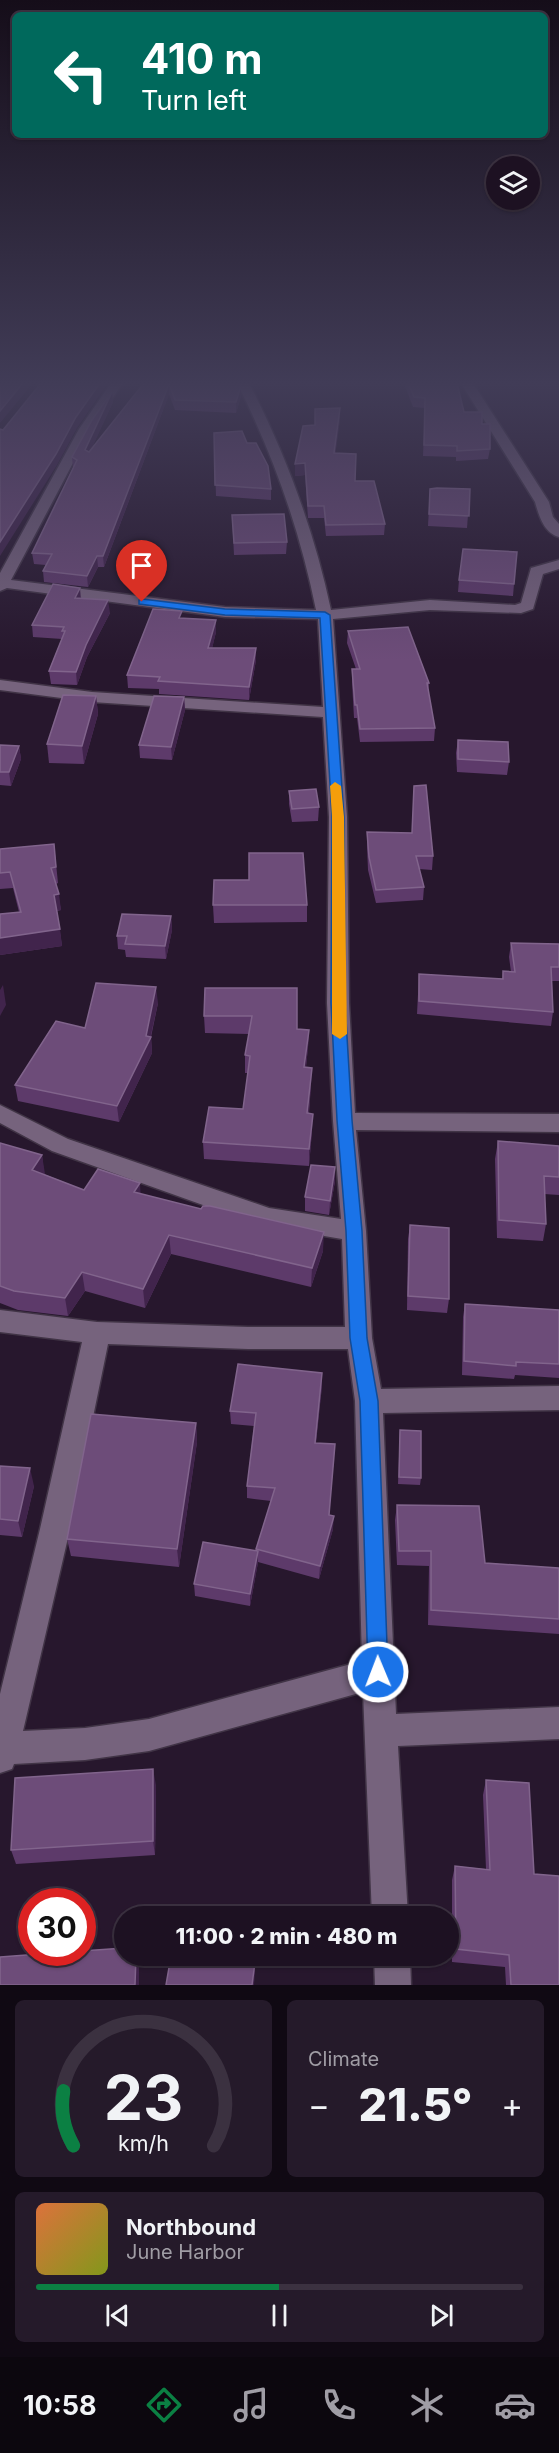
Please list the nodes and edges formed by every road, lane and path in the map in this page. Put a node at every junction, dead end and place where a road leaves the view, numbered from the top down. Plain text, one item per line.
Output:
1 (60, 476) edge
2 (285, 476) edge
3 (525, 476) edge
4 (559, 533) edge
5 (559, 564) edge
6 (1, 585) edge
7 (325, 615) junction
8 (0, 685) edge
9 (330, 712) junction
10 (0, 1113) edge
11 (344, 1120) junction
12 (559, 1123) edge
13 (354, 1231) junction
14 (0, 1321) edge
15 (97, 1333) junction
16 (359, 1338) junction
17 (559, 1398) edge
18 (369, 1401) junction
19 (378, 1672) junction
20 (559, 1723) edge
21 (381, 1731) junction
22 (1, 1751) edge
23 (389, 1906) edge
24 (392, 1966) edge
25 (393, 1985) edge

1 - 6 street
2 - 7 street
3 - 4 street
5 - 7 street
6 - 7 street
7 - 9 street
8 - 9 street
9 - 11 street
10 - 13 street
11 - 12 street
11 - 13 street
13 - 16 street
14 - 15 street
15 - 16 street
15 - 22 street
16 - 18 street
17 - 18 street
18 - 19 street
19 - 21 street
19 - 22 street
20 - 21 street
21 - 23 street
24 - 25 street

